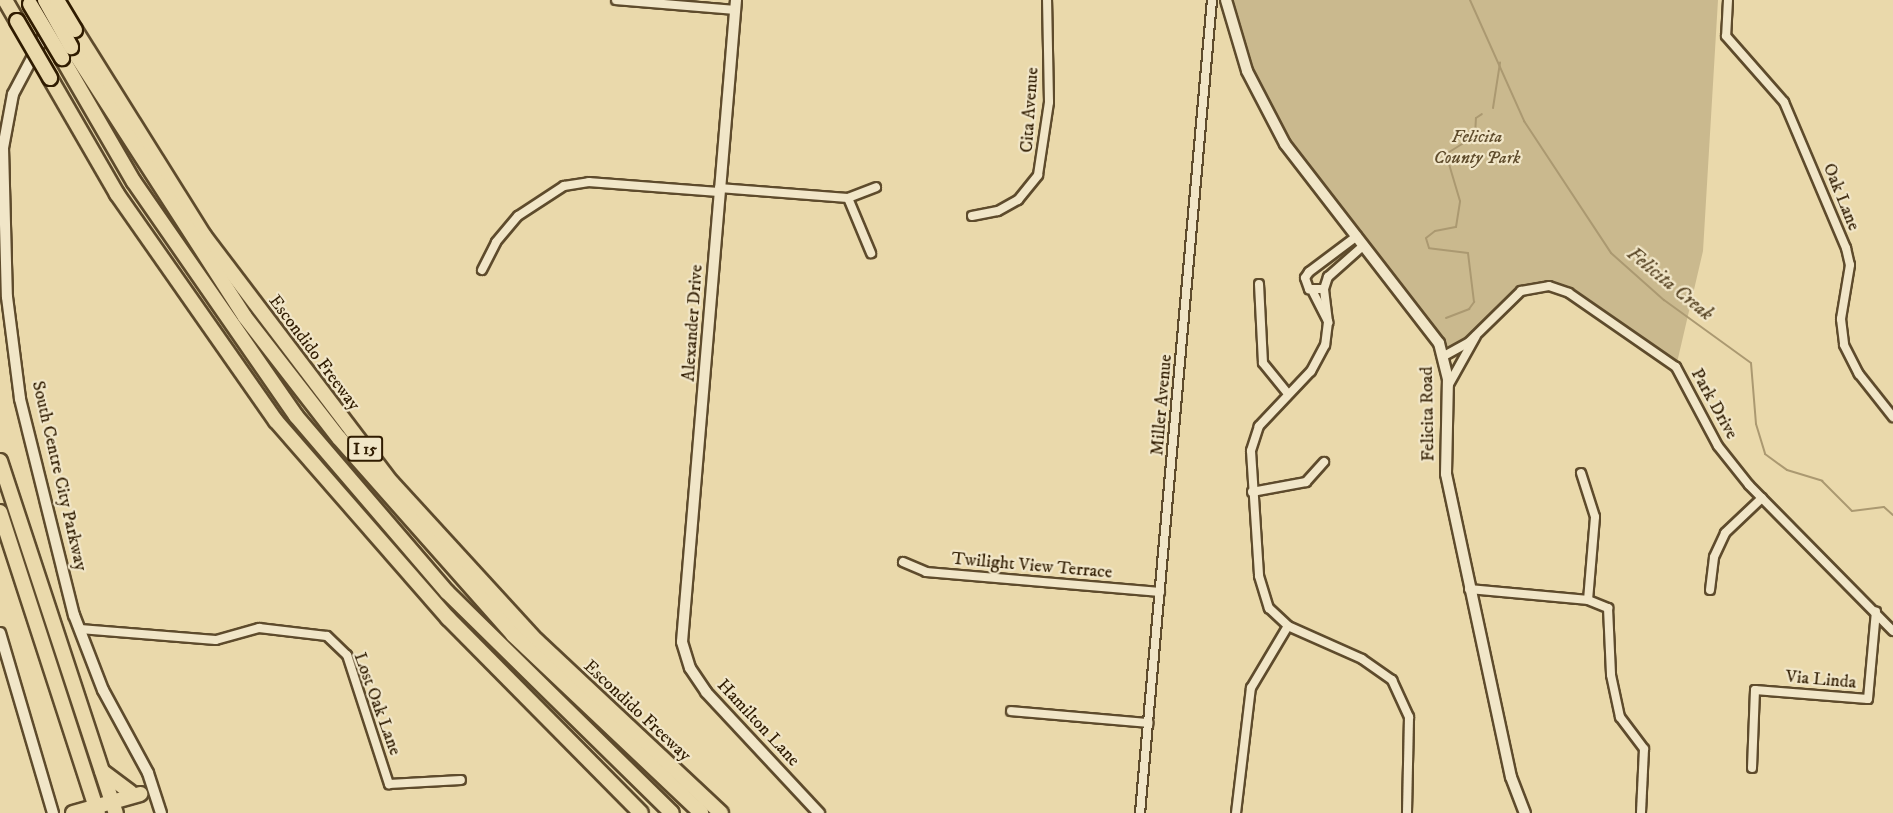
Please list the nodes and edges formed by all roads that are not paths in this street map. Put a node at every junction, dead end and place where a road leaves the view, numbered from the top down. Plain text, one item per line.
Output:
1 (6, 0) edge
2 (45, 0) edge
3 (57, 0) edge
4 (69, 0) edge
5 (616, 0) edge
6 (1047, 0) edge
7 (1212, 0) edge
8 (1226, 0) edge
9 (1728, 0) edge
10 (29, 2) edge
11 (735, 5) edge
12 (67, 52) junction
13 (876, 187) dead end
14 (718, 190) junction
15 (848, 198) junction
16 (972, 216) dead end
17 (1360, 240) junction
18 (871, 253) dead end
19 (482, 270) dead end
20 (1259, 284) dead end
21 (1324, 289) junction
22 (1313, 292) junction
23 (1328, 322) junction
24 (1476, 335) junction
25 (1444, 356) junction
26 (1448, 386) junction
27 (1288, 394) junction
28 (1893, 417) edge
29 (0, 461) edge
30 (1324, 462) dead end
31 (1581, 472) dead end
32 (1252, 492) junction
33 (1762, 498) junction
34 (0, 512) edge
35 (903, 562) dead end
36 (1469, 589) junction
37 (1710, 590) dead end
38 (1160, 592) junction
39 (1588, 600) junction
40 (1876, 611) junction
41 (1288, 626) junction
42 (80, 629) junction
43 (1893, 631) edge
44 (0, 633) edge
45 (683, 649) joint
46 (1011, 711) dead end
47 (1148, 723) junction
48 (1752, 768) dead end
49 (102, 771) junction
50 (461, 780) dead end
51 (154, 789) junction
52 (136, 794) junction
53 (114, 806) edge
54 (97, 810) edge
55 (53, 813) edge
56 (73, 813) edge
57 (160, 813) edge
58 (641, 813) edge
59 (672, 813) edge
60 (701, 813) edge
61 (721, 813) edge
62 (819, 813) edge
63 (1140, 813) edge
64 (1236, 813) edge
65 (1407, 813) edge
66 (1525, 813) edge
67 (1641, 813) edge

1 - 58 highway, bridge
2 - 12 highway, bridge
3 - 61 highway, Escondido Freeway / I 15, bridge
4 - 42 street, South Centre City Parkway
5 - 11 street
6 - 16 street, Cita Avenue
7 - 38 street, Miller Avenue
8 - 17 street, Felicita Road
9 - 28 street, Oak Lane
10 - 12 highway, bridge
11 - 14 street, Alexander Drive
12 - 59 highway
12 - 60 highway
13 - 15 street
14 - 15 street
14 - 19 street
14 - 45 street, Alexander Drive
15 - 18 street
17 - 21 street
17 - 22 street
17 - 25 street, Felicita Road
20 - 27 street
21 - 22 street
21 - 23 street
22 - 23 street
23 - 27 street
24 - 25 street, Park Drive
24 - 26 street, Park Drive
24 - 33 street, Park Drive
25 - 26 street, Felicita Road
26 - 36 street, Felicita Road
27 - 32 street
29 - 49 highway
30 - 32 street
31 - 39 street
32 - 41 street
33 - 37 street
33 - 40 street, Park Drive
34 - 54 highway
35 - 38 street, Twilight View Terrace
36 - 39 street
36 - 66 street, Felicita Road
38 - 47 street, Miller Avenue
39 - 67 street
40 - 43 street, Park Drive
40 - 48 street, Via Linda
41 - 64 street
41 - 65 street
42 - 50 street, Lost Oak Lane
42 - 51 street, South Centre City Parkway
44 - 55 street
45 - 62 street, Hamilton Lane
46 - 47 street
47 - 63 street, Miller Avenue
49 - 52 highway
49 - 53 highway
51 - 52 highway
51 - 57 street, South Centre City Parkway
52 - 53 highway
53 - 54 highway
54 - 56 highway

